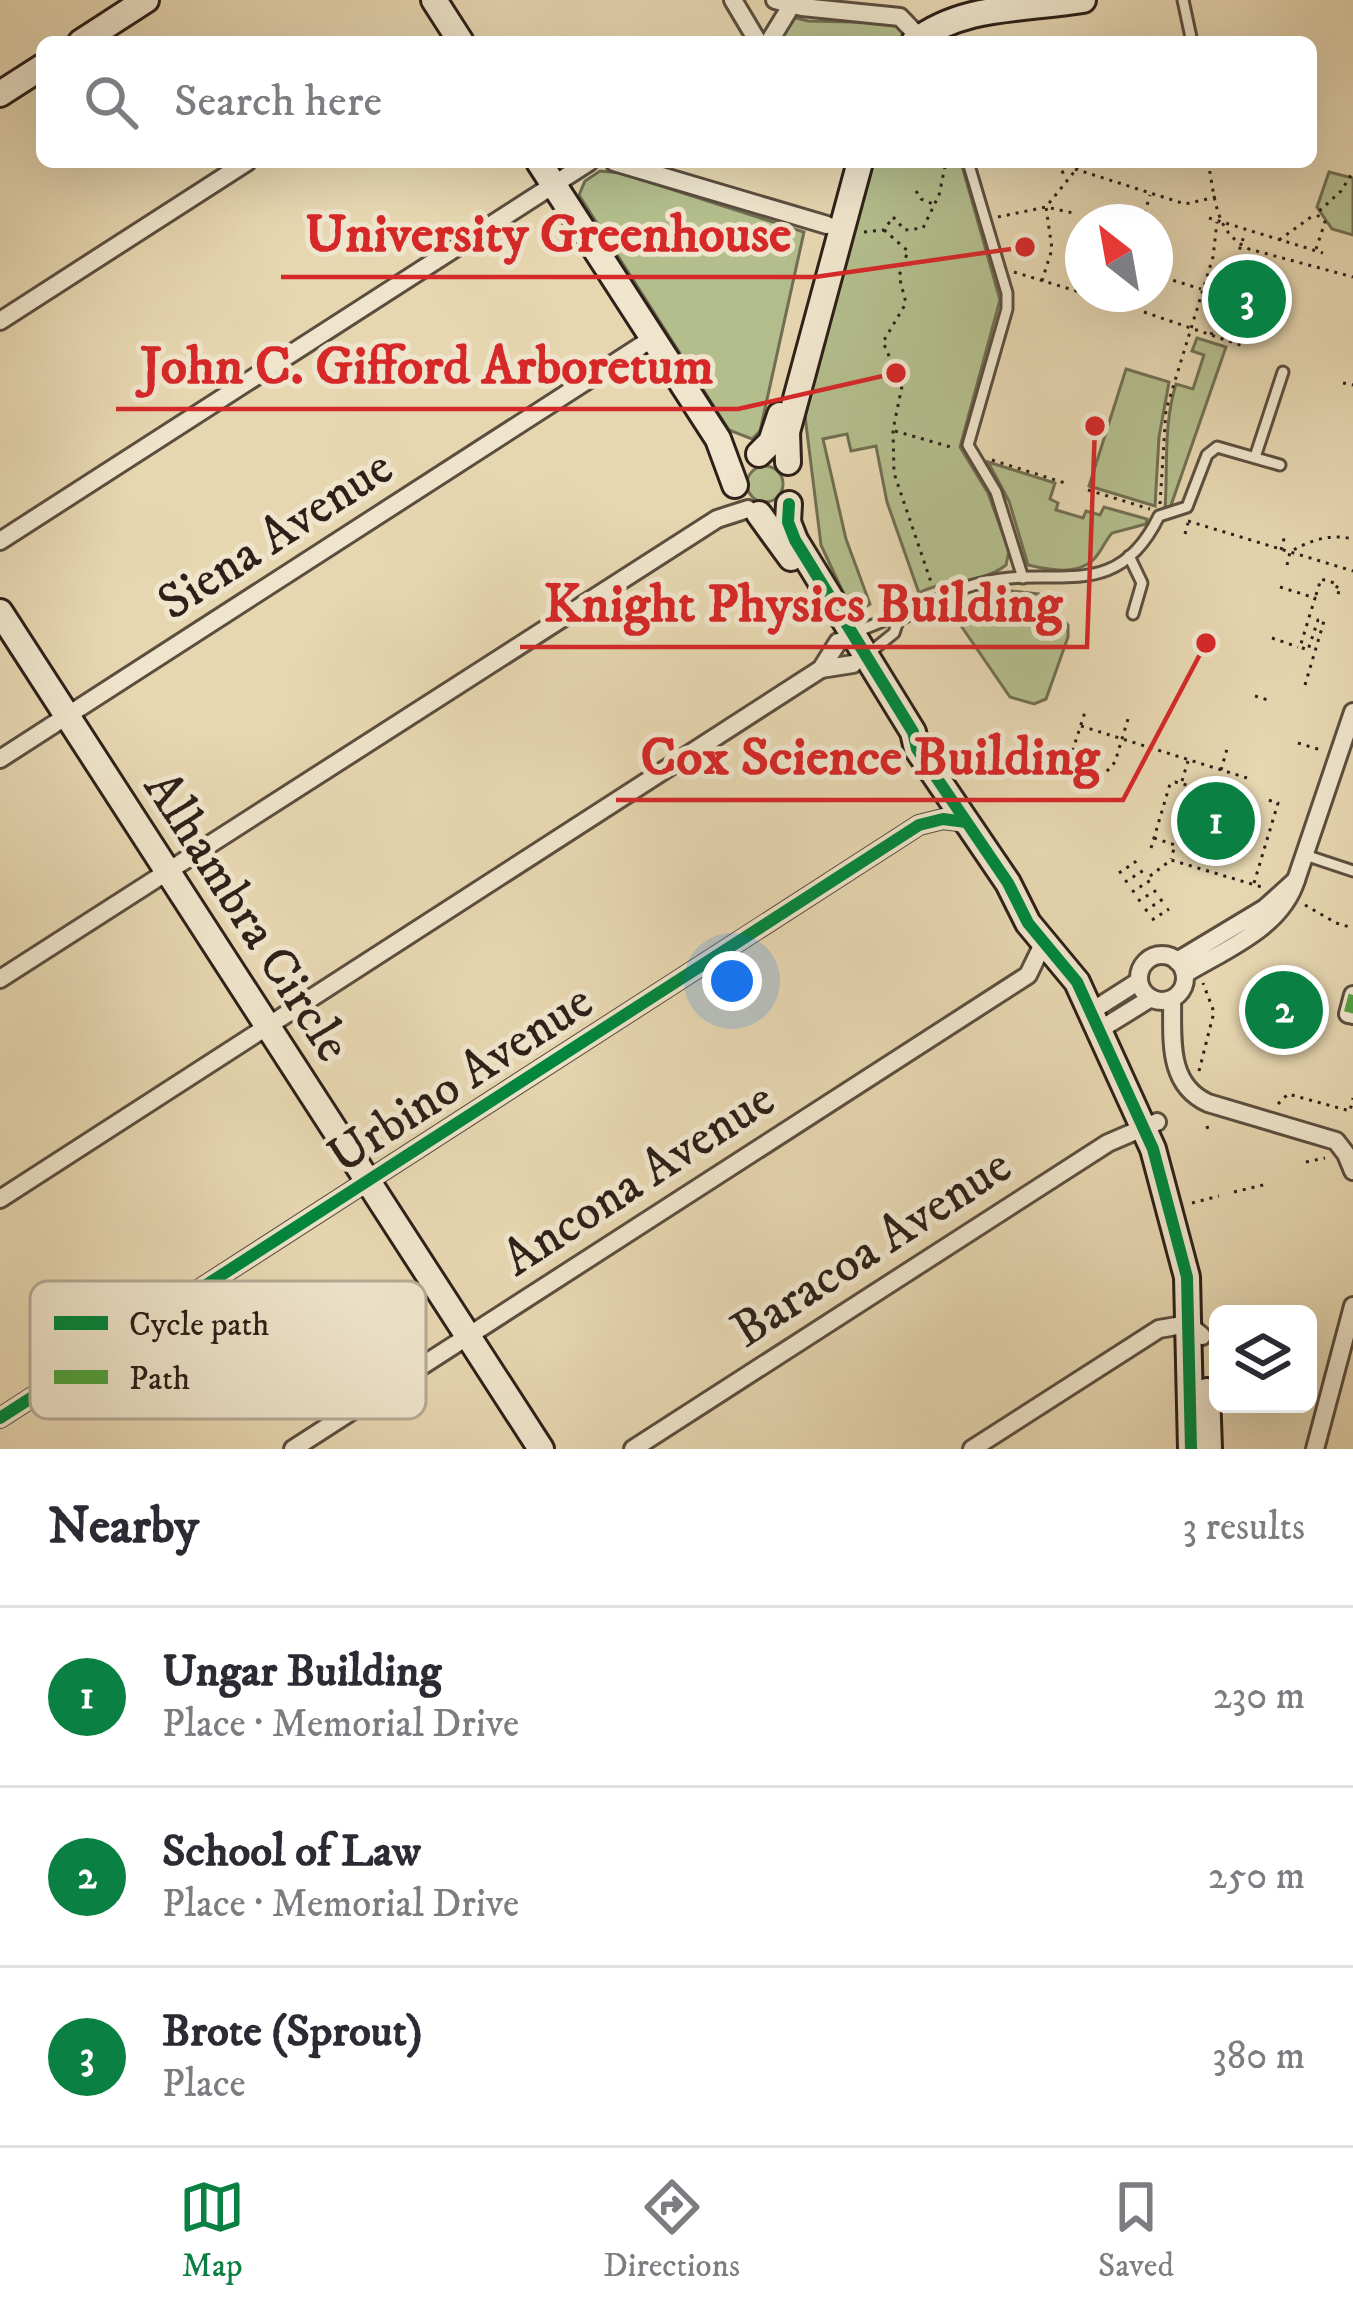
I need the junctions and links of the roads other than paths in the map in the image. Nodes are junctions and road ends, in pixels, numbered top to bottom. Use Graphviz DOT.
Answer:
graph roads {
  1 [pos="146,0"];
  2 [pos="434,0"];
  3 [pos="733,0"];
  4 [pos="1083,0"];
  5 [pos="1183,0"];
  6 [pos="783,3"];
  7 [pos="90,36"];
  8 [pos="450,36"];
  9 [pos="754,36"];
  10 [pos="772,36"];
  11 [pos="919,36"];
  12 [pos="933,36"];
  13 [pos="1191,36"];
  14 [pos="36,71"];
  15 [pos="0,94"];
  16 [pos="238,168"];
  17 [pos="635,168"];
  18 [pos="849,168"];
  19 [pos="849,168"];
  20 [pos="970,168"];
  21 [pos="546,173"];
  22 [pos="838,226"];
  23 [pos="0,321"];
  24 [pos="653,338"];
  25 [pos="1283,372"];
  26 [pos="718,440"];
  27 [pos="754,456"];
  28 [pos="1256,457"];
  29 [pos="788,461"];
  30 [pos="1280,465"];
  31 [pos="735,485"];
  32 [pos="789,504"];
  33 [pos="754,511"];
  34 [pos="0,541"];
  35 [pos="1129,556"];
  36 [pos="1023,578"];
  37 [pos="0,612"];
  38 [pos="1133,614"];
  39 [pos="898,621"];
  40 [pos="849,644"];
  41 [pos="1353,712"];
  42 [pos="67,716"];
  43 [pos="0,759"];
  44 [pos="938,782"];
  45 [pos="965,822"];
  46 [pos="919,824"];
  47 [pos="1305,855"];
  48 [pos="1353,871"];
  49 [pos="167,873"];
  50 [pos="1296,880"];
  51 [pos="1008,883"];
  52 [pos="1044,942"];
  53 [pos="1187,970"];
  54 [pos="1028,975"];
  55 [pos="1073,976"];
  56 [pos="0,979"];
  57 [pos="1139,981"];
  58 [pos="1353,995"];
  59 [pos="1160,999"];
  60 [pos="1353,1015"];
  61 [pos="1102,1017"];
  62 [pos="267,1026"];
  63 [pos="1151,1125"];
  64 [pos="1351,1158"];
  65 [pos="369,1181"];
  66 [pos="0,1199"];
  67 [pos="213,1281"];
  68 [pos="1353,1306"];
  69 [pos="1195,1330"];
  70 [pos="468,1336"];
  71 [pos="426,1363"];
  72 [pos="30,1399"];
  73 [pos="0,1418"];
  74 [pos="339,1419"];
  75 [pos="292,1449"];
  76 [pos="541,1449"];
  77 [pos="633,1449"];
  78 [pos="972,1449"];
  79 [pos="1191,1449"];
  80 [pos="1209,1449"];
  81 [pos="1315,1449"];
  1 -- 7 [label="street"];
  2 -- 8 [label="street"];
  3 -- 9 [label="street"];
  4 -- 12 [label="street"];
  5 -- 13 [label="lane"];
  6 -- 10 [label="street"];
  6 -- 11 [label="street"];
  14 -- 15 [label="street"];
  16 -- 23 [label="street"];
  17 -- 22 [label="street"];
  18 -- 22 [label="street"];
  19 -- 29 [label="street"];
  20 -- 36 [label="lane"];
  21 -- 24 [label="street"];
  21 -- 34 [label="street"];
  22 -- 27 [label="street"];
  24 -- 26 [label="street"];
  24 -- 42 [label="street, Siena Avenue"];
  25 -- 28 [label="lane"];
  26 -- 27 [label="street"];
  26 -- 31 [label="street"];
  27 -- 29 [label="street"];
  27 -- 31 [label="street"];
  28 -- 30 [label="lane"];
  28 -- 35 [label="lane"];
  29 -- 32 [label="street"];
  31 -- 33 [label="street"];
  32 -- 33 [label="street"];
  32 -- 40 [label="street"];
  33 -- 40 [label="street"];
  33 -- 49 [label="street"];
  35 -- 36 [label="lane"];
  35 -- 38 [label="lane"];
  36 -- 39 [label="lane"];
  37 -- 42 [label="street, Alhambra Circle"];
  39 -- 40 [label="lane"];
  39 -- 40 [label="lane"];
  40 -- 44 [label="street"];
  40 -- 62 [label="street"];
  41 -- 47 [label="street"];
  42 -- 43 [label="street, Siena Avenue"];
  42 -- 49 [label="street, Alhambra Circle"];
  44 -- 45 [label="street"];
  44 -- 46 [label="street"];
  45 -- 46 [label="street"];
  45 -- 51 [label="street"];
  46 -- 65 [label="street, Urbino Avenue"];
  47 -- 48 [label="lane"];
  47 -- 50 [label="street"];
  49 -- 56 [label="street"];
  49 -- 62 [label="street, Alhambra Circle"];
  50 -- 53 [label="street"];
  50 -- 53 [label="street"];
  51 -- 52 [label="street"];
  51 -- 61 [label="street"];
  52 -- 54 [label="street"];
  52 -- 55 [label="street"];
  53 -- 57 [label="street"];
  53 -- 59 [label="street"];
  54 -- 55 [label="street"];
  54 -- 70 [label="street, Ancona Avenue"];
  55 -- 61 [label="street"];
  57 -- 59 [label="street"];
  57 -- 61 [label="street"];
  58 -- 60 [label="street"];
  59 -- 61 [label="street"];
  59 -- 64 [label="street"];
  61 -- 63 [label="street"];
  62 -- 65 [label="street, Alhambra Circle"];
  62 -- 66 [label="street"];
  63 -- 69 [label="street"];
  63 -- 77 [label="street, Baracoa Avenue"];
  65 -- 67 [label="street, Urbino Avenue"];
  65 -- 70 [label="street, Alhambra Circle"];
  68 -- 81 [label="street"];
  69 -- 78 [label="street"];
  69 -- 79 [label="street"];
  69 -- 80 [label="street"];
  70 -- 71 [label="street, Ancona Avenue"];
  70 -- 76 [label="street, Alhambra Circle"];
  72 -- 73 [label="street, Urbino Avenue"];
  74 -- 75 [label="street, Ancona Avenue"];
}
